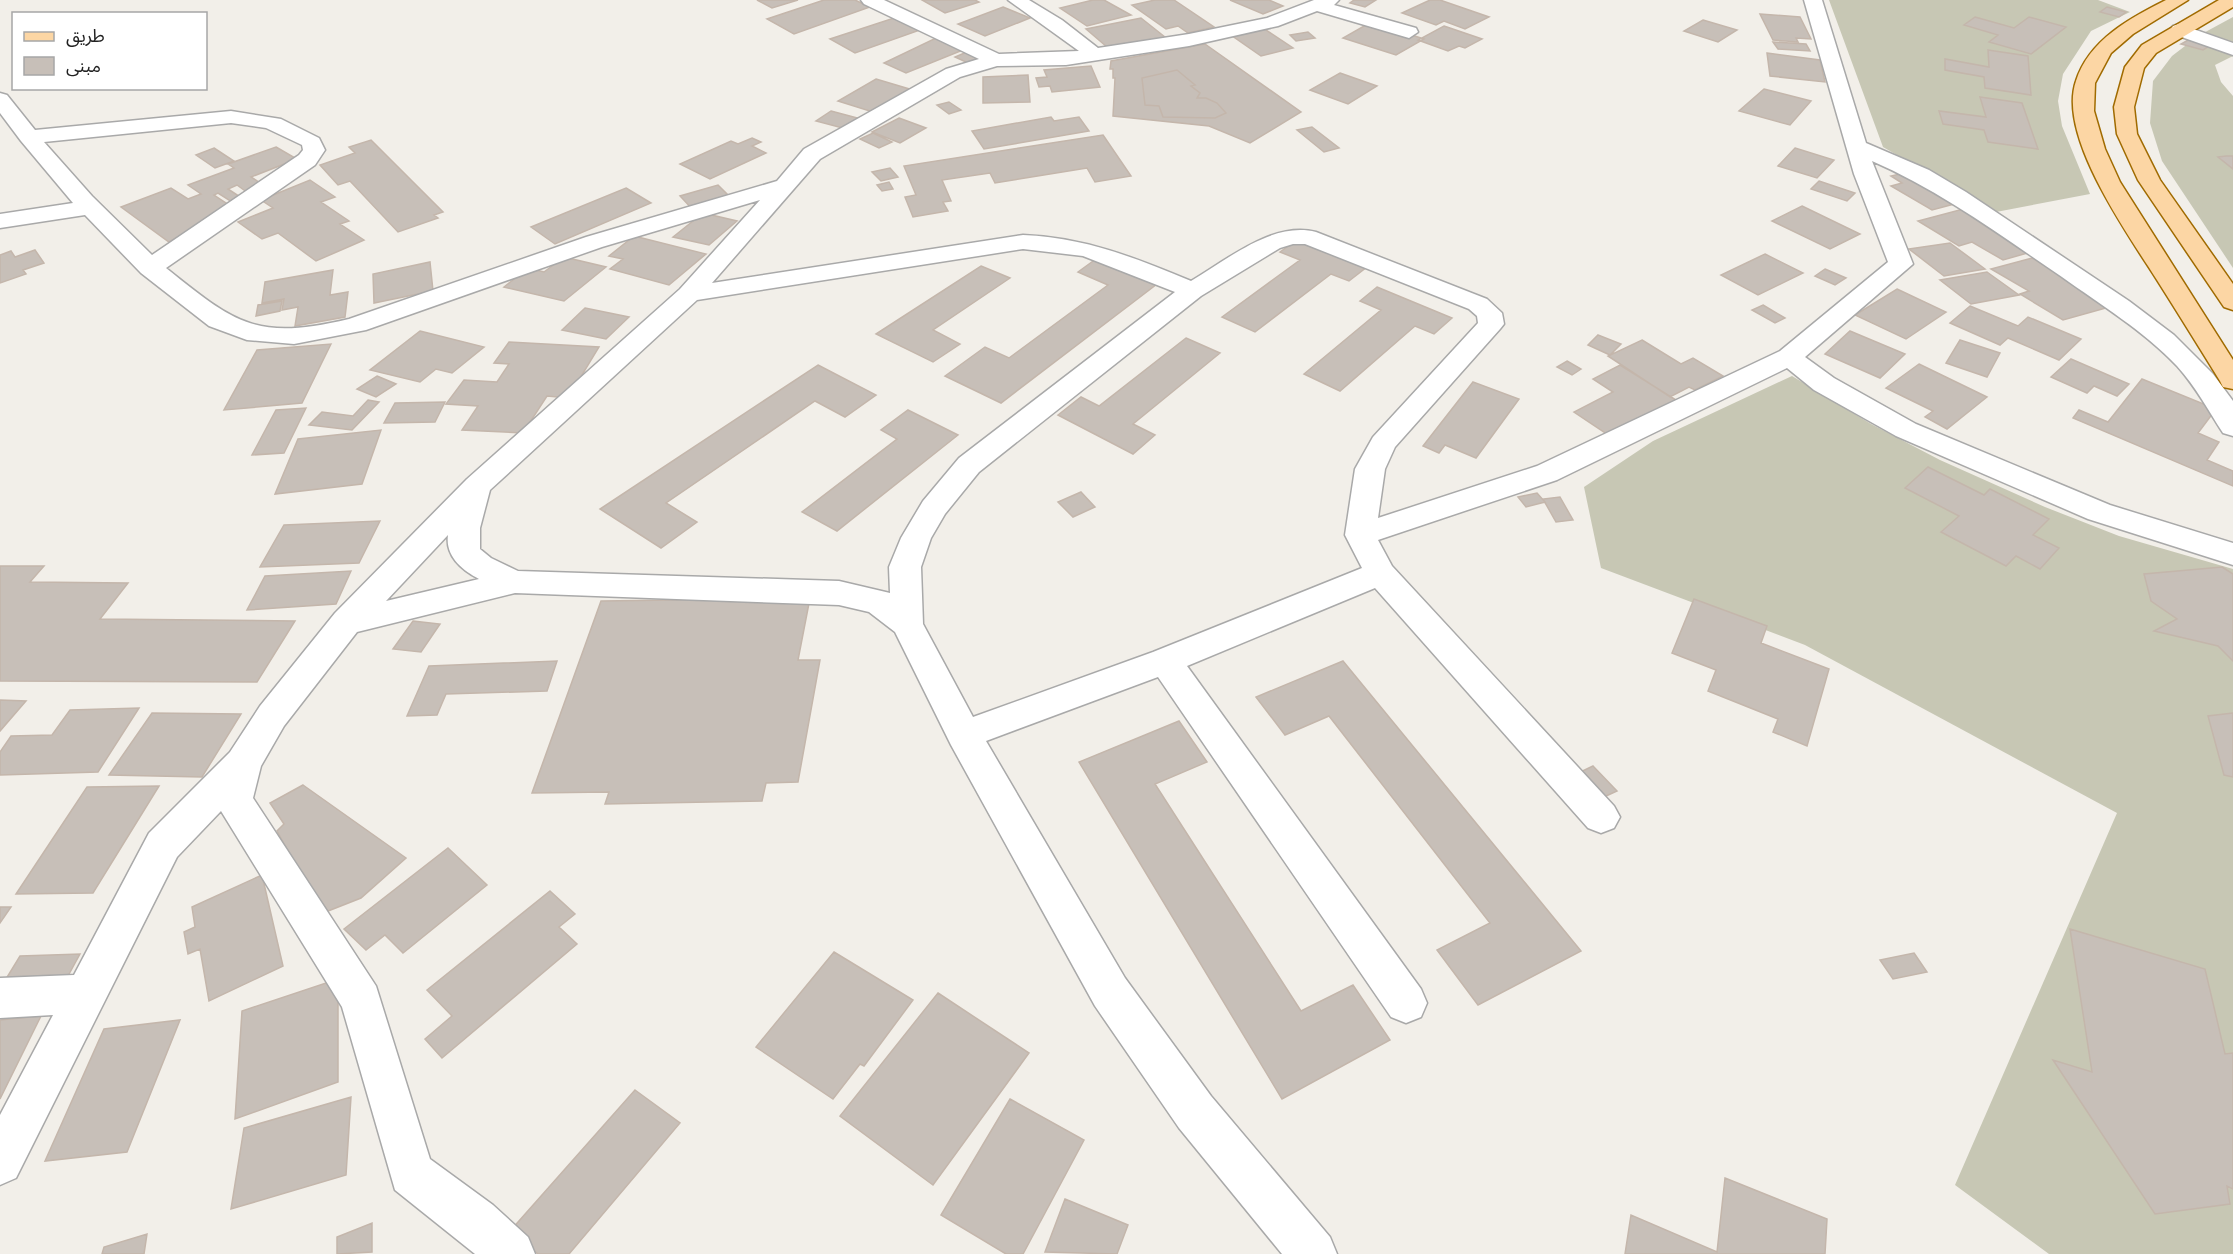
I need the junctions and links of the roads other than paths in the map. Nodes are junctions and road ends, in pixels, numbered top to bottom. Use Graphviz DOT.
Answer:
graph roads {
  1 [pos="870,0"];
  2 [pos="1017,0"];
  3 [pos="1813,0"];
  4 [pos="2179,0"];
  5 [pos="2232,0"];
  6 [pos="1324,3"];
  7 [pos="2180,30"];
  8 [pos="1409,32"];
  9 [pos="2233,49"];
  10 [pos="1095,55"];
  11 [pos="996,60"];
  12 [pos="0,99"];
  13 [pos="28,137"];
  14 [pos="1858,147"];
  15 [pos="782,186"];
  16 [pos="88,208"];
  17 [pos="0,221"];
  18 [pos="150,268"];
  19 [pos="1192,291"];
  20 [pos="689,294"];
  21 [pos="2233,302"];
  22 [pos="1789,357"];
  23 [pos="2233,381"];
  24 [pos="2233,427"];
  25 [pos="477,486"];
  26 [pos="1360,535"];
  27 [pos="2233,554"];
  28 [pos="1380,573"];
  29 [pos="515,582"];
  30 [pos="347,622"];
  31 [pos="907,624"];
  32 [pos="1165,661"];
  33 [pos="964,735"];
  34 [pos="243,763"];
  35 [pos="1601,817"];
  36 [pos="86,994"];
  37 [pos="0,998"];
  38 [pos="1406,1003"];
  39 [pos="0,1162"];
  40 [pos="511,1254"];
  41 [pos="1313,1254"];
  1 -- 11 [label="street"];
  2 -- 10 [label="street"];
  3 -- 14 [label="street"];
  4 -- 23 [label="main road"];
  5 -- 7 [label="main road"];
  6 -- 8 [label="street"];
  6 -- 10 [label="street"];
  7 -- 9 [label="street"];
  7 -- 21 [label="main road"];
  10 -- 11 [label="street"];
  11 -- 15 [label="street"];
  12 -- 13 [label="street"];
  13 -- 16 [label="street"];
  13 -- 18 [label="street"];
  14 -- 22 [label="street"];
  14 -- 24 [label="street"];
  15 -- 18 [label="street"];
  15 -- 20 [label="street"];
  16 -- 17 [label="street"];
  16 -- 18 [label="street"];
  19 -- 20 [label="street"];
  19 -- 26 [label="street"];
  19 -- 31 [label="street"];
  20 -- 25 [label="street"];
  22 -- 26 [label="street"];
  22 -- 27 [label="street"];
  25 -- 29 [label="street"];
  25 -- 30 [label="street"];
  26 -- 28 [label="street"];
  28 -- 32 [label="street"];
  28 -- 35 [label="street"];
  29 -- 30 [label="street"];
  29 -- 31 [label="street"];
  30 -- 34 [label="street"];
  31 -- 33 [label="street"];
  32 -- 33 [label="street"];
  32 -- 38 [label="street"];
  33 -- 41 [label="street"];
  34 -- 36 [label="street"];
  34 -- 40 [label="street"];
  36 -- 37 [label="street"];
  36 -- 39 [label="street"];
}
